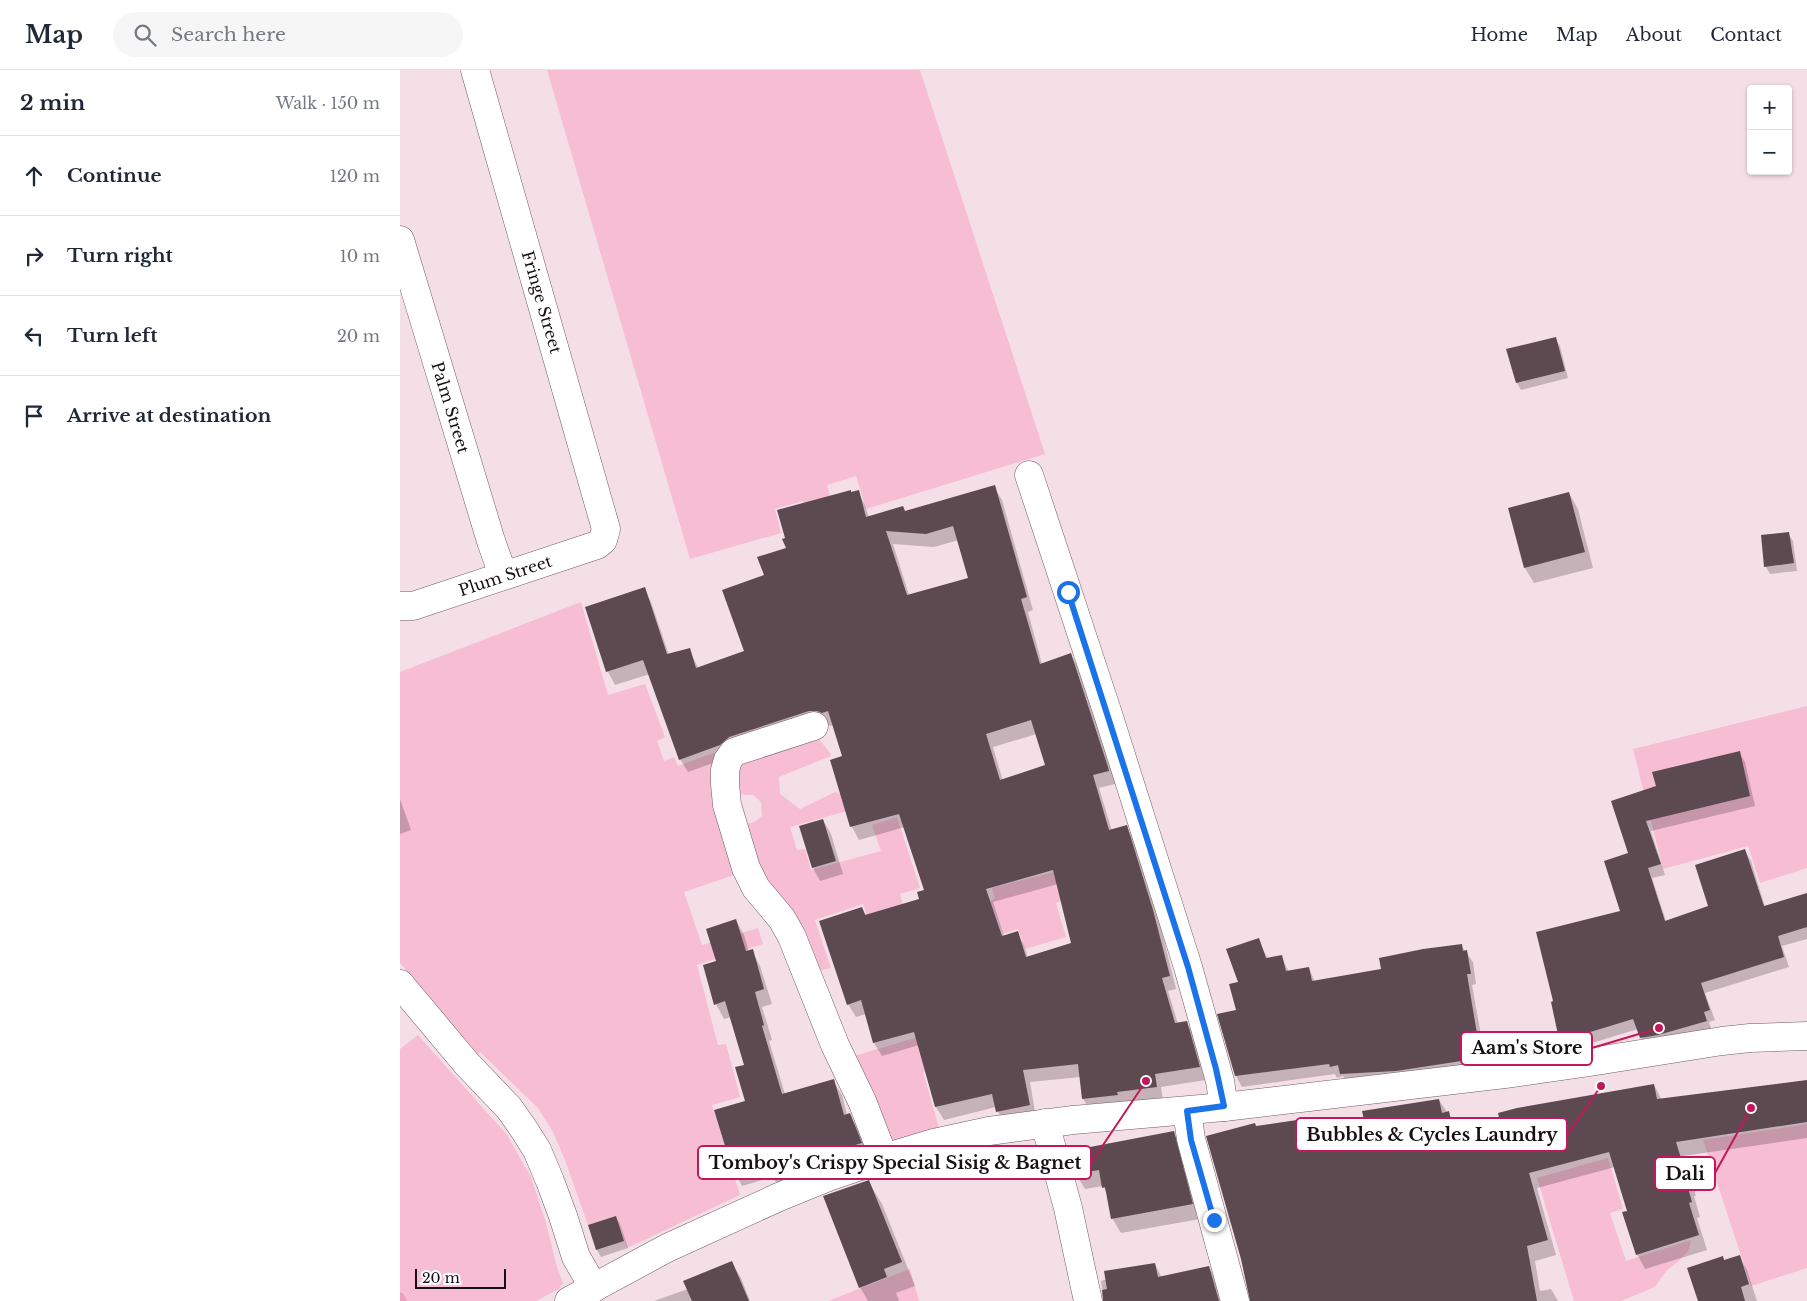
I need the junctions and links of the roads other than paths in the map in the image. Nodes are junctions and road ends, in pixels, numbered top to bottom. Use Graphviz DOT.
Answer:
graph roads {
  1 [pos="475,70"];
  2 [pos="400,240"];
  3 [pos="1029,475"];
  4 [pos="606,535"];
  5 [pos="503,575"];
  6 [pos="400,606"];
  7 [pos="814,726"];
  8 [pos="400,984"];
  9 [pos="1807,1036"];
  10 [pos="1224,1106"];
  11 [pos="1187,1111"];
  12 [pos="1045,1123"];
  13 [pos="884,1158"];
  14 [pos="594,1288"];
  15 [pos="569,1301"];
  16 [pos="1088,1301"];
  17 [pos="1235,1301"];
  1 -- 4 [label="street, Fringe Street"];
  2 -- 5 [label="street, Palm Street"];
  3 -- 10 [label="street"];
  4 -- 5 [label="street, Plum Street"];
  5 -- 6 [label="street, Plum Street"];
  7 -- 13 [label="street"];
  8 -- 14 [label="street"];
  9 -- 10 [label="street"];
  10 -- 11 [label="street"];
  11 -- 12 [label="street"];
  11 -- 17 [label="street"];
  12 -- 13 [label="street"];
  12 -- 16 [label="street"];
  13 -- 14 [label="street"];
  14 -- 15 [label="street"];
}
